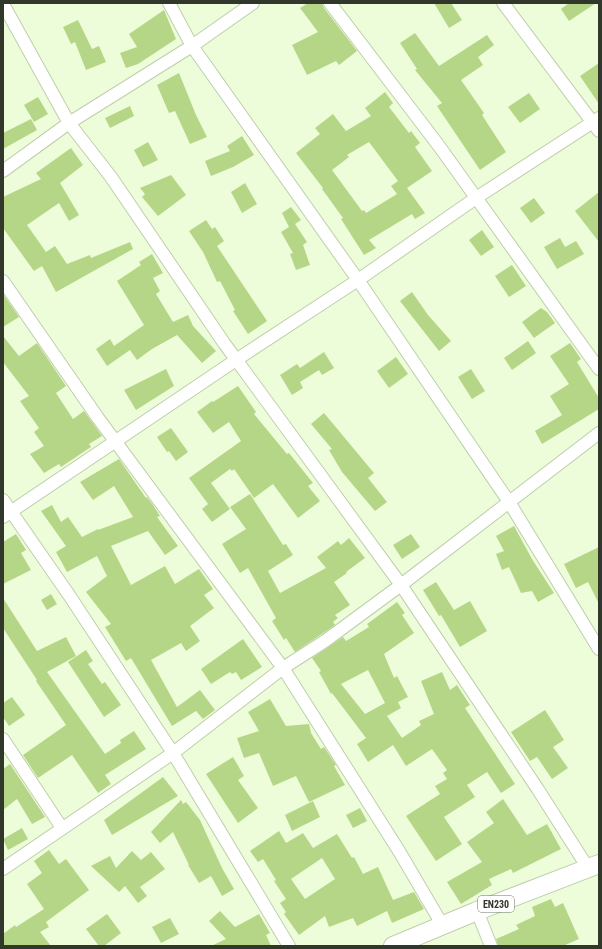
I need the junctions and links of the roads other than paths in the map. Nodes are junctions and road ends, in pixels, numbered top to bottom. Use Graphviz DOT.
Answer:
graph roads {
  1 [pos="169,3"];
  2 [pos="252,3"];
  3 [pos="330,3"];
  4 [pos="503,3"];
  5 [pos="3,4"];
  6 [pos="192,46"];
  7 [pos="69,123"];
  8 [pos="597,124"];
  9 [pos="3,171"];
  10 [pos="476,198"];
  11 [pos="358,280"];
  12 [pos="3,281"];
  13 [pos="236,360"];
  14 [pos="599,369"];
  15 [pos="599,433"];
  16 [pos="115,441"];
  17 [pos="3,500"];
  18 [pos="509,502"];
  19 [pos="7,514"];
  20 [pos="401,585"];
  21 [pos="598,646"];
  22 [pos="283,668"];
  23 [pos="3,739"];
  24 [pos="173,753"];
  25 [pos="62,828"];
  26 [pos="594,866"];
  27 [pos="3,869"];
  28 [pos="477,911"];
  29 [pos="443,926"];
  30 [pos="289,946"];
  31 [pos="393,946"];
  32 [pos="491,946"];
  1 -- 6 [label="street"];
  2 -- 6 [label="street"];
  3 -- 10 [label="street"];
  4 -- 8 [label="street"];
  5 -- 7 [label="street"];
  6 -- 7 [label="street"];
  6 -- 11 [label="street"];
  7 -- 9 [label="street"];
  7 -- 13 [label="street"];
  8 -- 10 [label="street"];
  10 -- 11 [label="street"];
  10 -- 14 [label="street"];
  11 -- 13 [label="street"];
  11 -- 18 [label="street"];
  12 -- 16 [label="street"];
  13 -- 16 [label="street"];
  13 -- 20 [label="street"];
  15 -- 18 [label="street"];
  16 -- 19 [label="street"];
  16 -- 22 [label="street"];
  17 -- 19 [label="street"];
  18 -- 20 [label="street"];
  18 -- 21 [label="street"];
  19 -- 24 [label="street"];
  20 -- 22 [label="street"];
  20 -- 26 [label="street"];
  22 -- 24 [label="street"];
  22 -- 29 [label="street"];
  23 -- 25 [label="street"];
  24 -- 25 [label="street"];
  24 -- 30 [label="street"];
  25 -- 27 [label="street"];
  26 -- 28 [label="main road, EN230"];
  28 -- 29 [label="main road, EN230"];
  28 -- 32 [label="street"];
  29 -- 31 [label="main road, EN230"];
}
